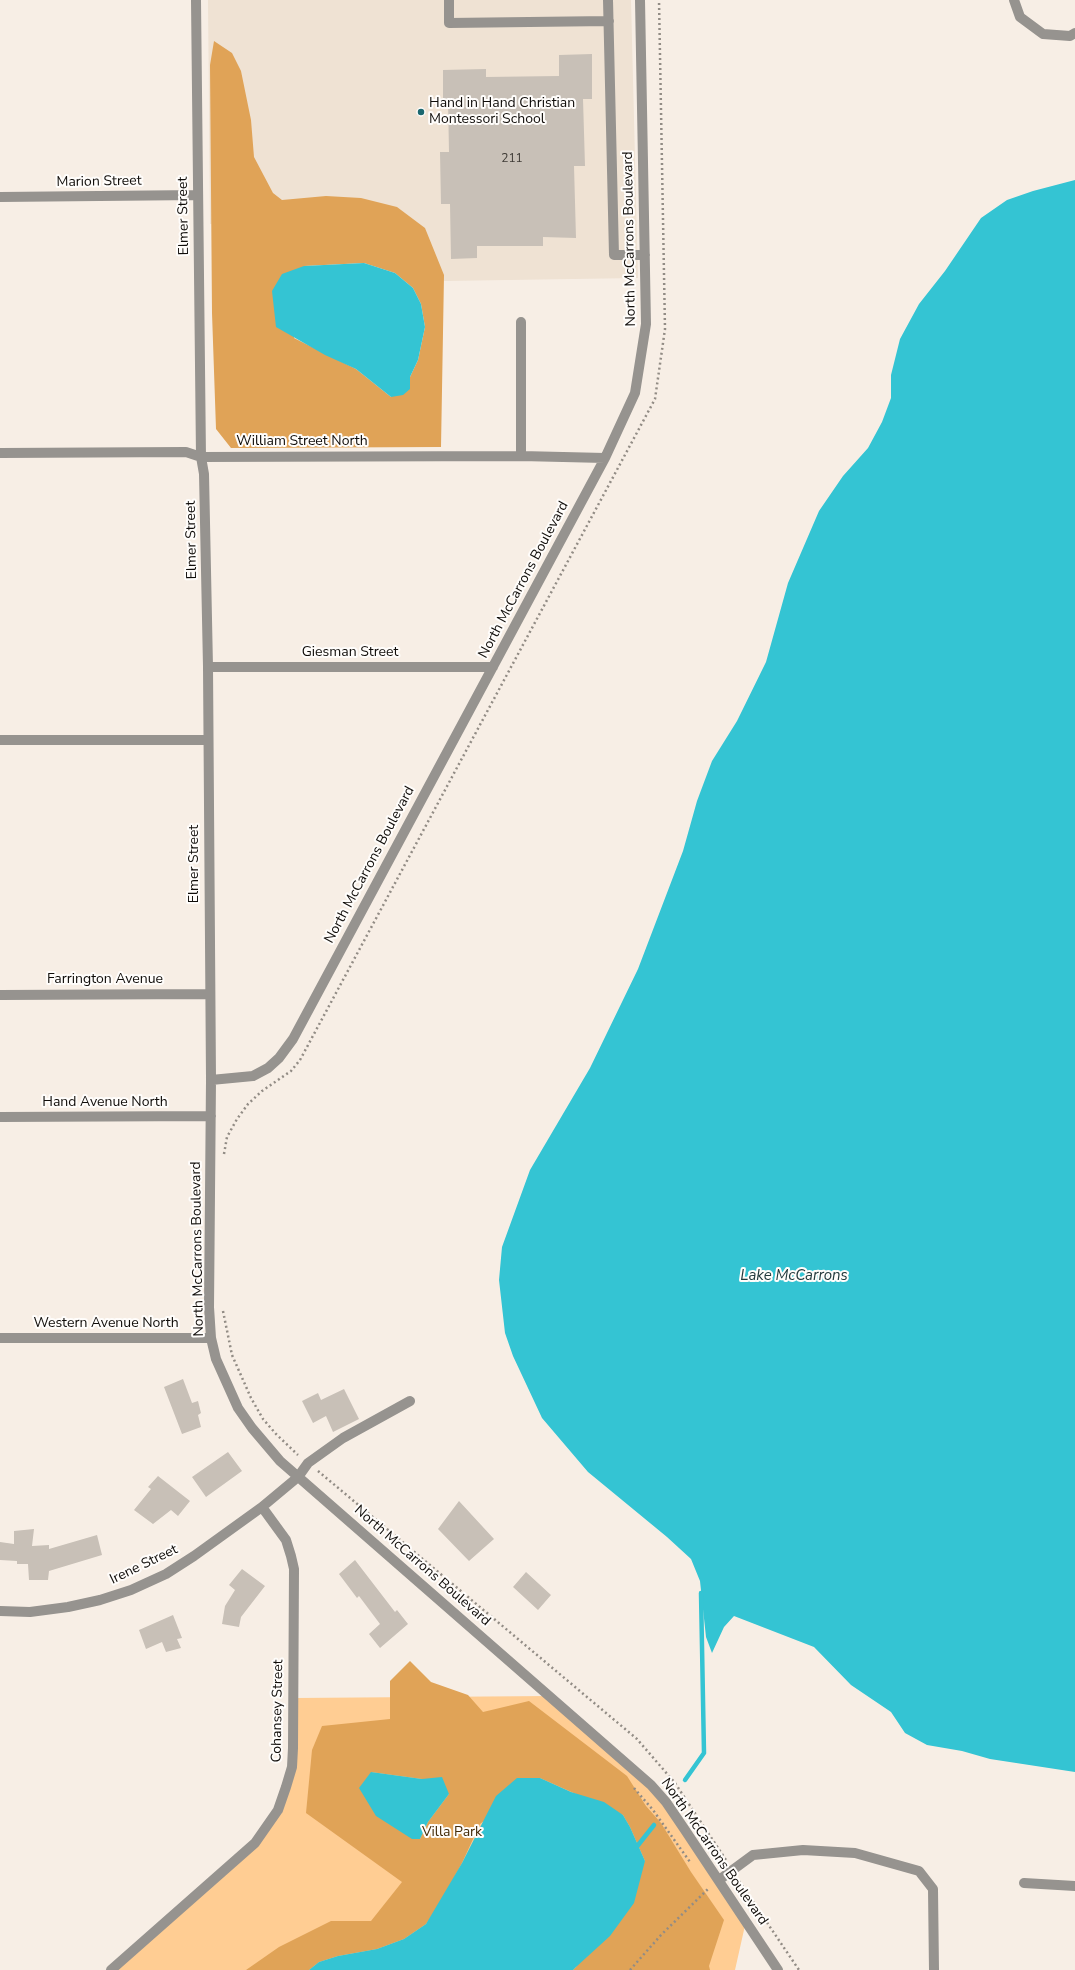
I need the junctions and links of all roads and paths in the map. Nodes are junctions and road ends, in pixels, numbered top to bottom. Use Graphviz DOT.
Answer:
graph roads {
  1 [pos="196,0"];
  2 [pos="449,0"];
  3 [pos="608,0"];
  4 [pos="640,0"];
  5 [pos="659,0"];
  6 [pos="1014,0"];
  7 [pos="609,20"];
  8 [pos="1075,33"];
  9 [pos="198,195"];
  10 [pos="0,197"];
  11 [pos="645,255"];
  12 [pos="521,322"];
  13 [pos="0,453"];
  14 [pos="521,456"];
  15 [pos="201,457"];
  16 [pos="605,458"];
  17 [pos="208,667"];
  18 [pos="493,667"];
  19 [pos="0,740"];
  20 [pos="208,740"];
  21 [pos="209,994"];
  22 [pos="0,995"];
  23 [pos="211,1080"];
  24 [pos="211,1116"];
  25 [pos="0,1117"];
  26 [pos="223,1161"];
  27 [pos="222,1306"];
  28 [pos="0,1338"];
  29 [pos="211,1338"];
  30 [pos="410,1400"];
  31 [pos="308,1463"];
  32 [pos="298,1477"];
  33 [pos="262,1507"];
  34 [pos="0,1611"];
  35 [pos="632,1786"];
  36 [pos="692,1865"];
  37 [pos="732,1869"];
  38 [pos="718,1880"];
  39 [pos="704,1883"];
  40 [pos="1024,1883"];
  41 [pos="1075,1886"];
  42 [pos="709,1889"];
  43 [pos="111,1970"];
  44 [pos="630,1970"];
  45 [pos="778,1970"];
  46 [pos="799,1970"];
  47 [pos="934,1970"];
  1 -- 9 [label="street, Elmer Street"];
  2 -- 7 [label="street"];
  3 -- 7 [label="street"];
  4 -- 11 [label="street, North McCarrons Boulevard"];
  5 -- 26 [label="path"];
  6 -- 8 [label="street"];
  7 -- 11 [label="street"];
  9 -- 10 [label="street, Marion Street"];
  9 -- 15 [label="street, Elmer Street"];
  11 -- 16 [label="street, North McCarrons Boulevard"];
  12 -- 14 [label="street"];
  13 -- 15 [label="street, William Street North"];
  14 -- 15 [label="street, William Street North"];
  14 -- 16 [label="street, William Street North"];
  15 -- 17 [label="street, Elmer Street"];
  16 -- 18 [label="street, North McCarrons Boulevard"];
  17 -- 18 [label="street, Giesman Street"];
  17 -- 20 [label="street, Elmer Street"];
  18 -- 23 [label="street, North McCarrons Boulevard"];
  19 -- 20 [label="street"];
  20 -- 21 [label="street, Elmer Street"];
  21 -- 22 [label="street, Farrington Avenue"];
  21 -- 23 [label="street, Elmer Street"];
  23 -- 24 [label="street, North McCarrons Boulevard"];
  24 -- 25 [label="street, Hand Avenue North"];
  24 -- 29 [label="street, North McCarrons Boulevard"];
  27 -- 31 [label="path"];
  28 -- 29 [label="street, Western Avenue North"];
  29 -- 32 [label="street, North McCarrons Boulevard"];
  30 -- 31 [label="street, Irene Street"];
  31 -- 32 [label="street, Irene Street"];
  31 -- 37 [label="path"];
  32 -- 33 [label="street, Irene Street"];
  32 -- 38 [label="street, North McCarrons Boulevard"];
  33 -- 34 [label="street, Irene Street"];
  33 -- 43 [label="street, Cohansey Street"];
  35 -- 36 [label="path"];
  37 -- 38 [label="street"];
  37 -- 46 [label="path"];
  37 -- 47 [label="street"];
  38 -- 42 [label="path"];
  38 -- 45 [label="street, North McCarrons Boulevard"];
  39 -- 42 [label="path"];
  40 -- 41 [label="street"];
  42 -- 44 [label="path"];
}
